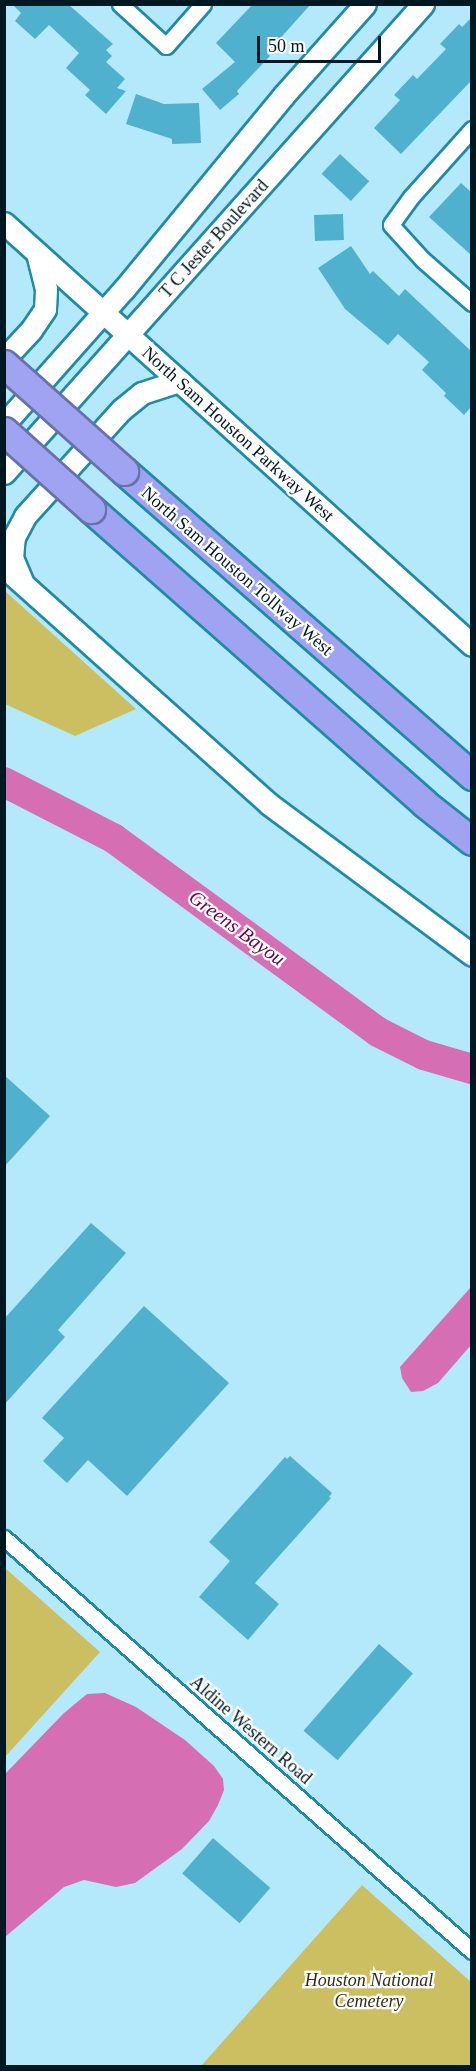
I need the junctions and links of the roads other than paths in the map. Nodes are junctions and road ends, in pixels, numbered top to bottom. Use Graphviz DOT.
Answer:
graph roads {
  1 [pos="120,4"];
  2 [pos="203,4"];
  3 [pos="365,4"];
  4 [pos="420,5"];
  5 [pos="471,129"];
  6 [pos="4,224"];
  7 [pos="37,253"];
  8 [pos="471,303"];
  9 [pos="104,312"];
  10 [pos="128,335"];
  11 [pos="4,359"];
  12 [pos="4,364"];
  13 [pos="179,381"];
  14 [pos="4,424"];
  15 [pos="4,431"];
  16 [pos="4,473"];
  17 [pos="4,567"];
  18 [pos="22,582"];
  19 [pos="471,645"];
  20 [pos="471,776"];
  21 [pos="471,841"];
  22 [pos="471,955"];
  23 [pos="4,1538"];
  24 [pos="471,1951"];
  1 -- 2 [label="street"];
  3 -- 9 [label="main road, T C Jester Boulevard"];
  4 -- 10 [label="main road, T C Jester Boulevard"];
  5 -- 8 [label="street"];
  6 -- 7 [label="main road, North Sam Houston Parkway West"];
  7 -- 9 [label="main road, North Sam Houston Parkway West"];
  7 -- 11 [label="main road"];
  9 -- 10 [label="main road, North Sam Houston Parkway West"];
  9 -- 14 [label="main road, T C Jester Boulevard"];
  10 -- 13 [label="main road, North Sam Houston Parkway West"];
  10 -- 16 [label="main road, T C Jester Boulevard"];
  12 -- 20 [label="highway, North Sam Houston Tollway West, bridge"];
  13 -- 18 [label="main road"];
  13 -- 19 [label="main road, North Sam Houston Parkway West"];
  15 -- 21 [label="highway, bridge"];
  17 -- 18 [label="main road"];
  18 -- 22 [label="main road"];
  23 -- 24 [label="street, Aldine Western Road"];
}
